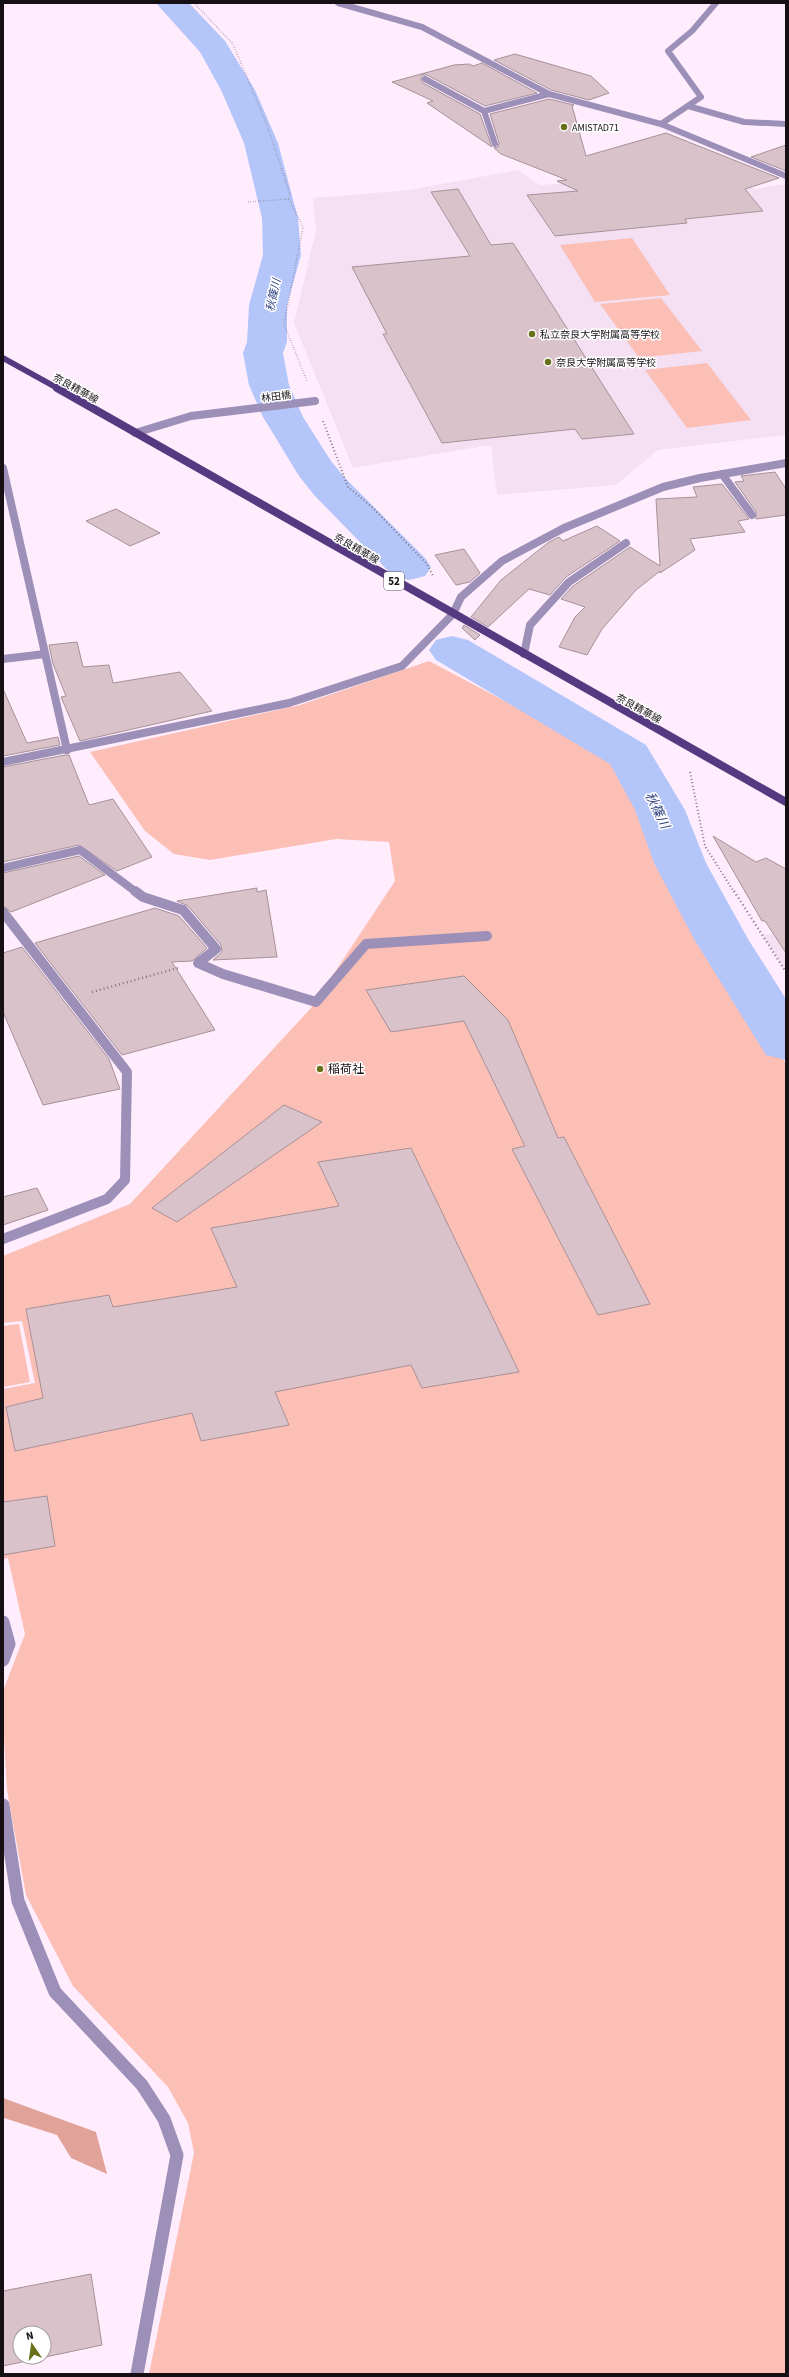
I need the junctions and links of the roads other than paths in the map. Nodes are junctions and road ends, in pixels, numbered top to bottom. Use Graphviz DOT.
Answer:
graph roads {
  1 [pos="338,3"];
  2 [pos="716,3"];
  3 [pos="425,79"];
  4 [pos="549,94"];
  5 [pos="688,106"];
  6 [pos="484,111"];
  7 [pos="661,124"];
  8 [pos="786,124"];
  9 [pos="495,144"];
  10 [pos="786,176"];
  11 [pos="3,358"];
  12 [pos="315,401"];
  13 [pos="135,433"];
  14 [pos="786,463"];
  15 [pos="3,468"];
  16 [pos="722,474"];
  17 [pos="752,515"];
  18 [pos="626,543"];
  19 [pos="453,614"];
  20 [pos="45,654"];
  21 [pos="524,654"];
  22 [pos="3,659"];
  23 [pos="67,750"];
  24 [pos="3,762"];
  25 [pos="786,802"];
  26 [pos="3,868"];
  27 [pos="3,912"];
  28 [pos="487,936"];
  29 [pos="3,1239"];
  30 [pos="3,1622"];
  31 [pos="3,1660"];
  32 [pos="3,1805"];
  33 [pos="137,2374"];
  1 -- 4 [label="street"];
  2 -- 5 [label="street"];
  3 -- 6 [label="street"];
  4 -- 6 [label="street"];
  4 -- 7 [label="street"];
  5 -- 7 [label="street"];
  5 -- 8 [label="street"];
  6 -- 9 [label="street"];
  7 -- 10 [label="street"];
  11 -- 13 [label="main road, 奈良精華線 / 52"];
  12 -- 13 [label="street, 林田橋"];
  13 -- 19 [label="main road, 奈良精華線 / 52"];
  14 -- 16 [label="street"];
  15 -- 20 [label="street"];
  16 -- 17 [label="street"];
  16 -- 19 [label="street"];
  18 -- 21 [label="street"];
  19 -- 21 [label="main road, 奈良精華線 / 52"];
  19 -- 23 [label="street"];
  20 -- 22 [label="street"];
  20 -- 23 [label="street"];
  21 -- 25 [label="main road, 奈良精華線 / 52"];
  23 -- 24 [label="street"];
  26 -- 28 [label="street"];
  27 -- 29 [label="street"];
  30 -- 31 [label="street"];
  32 -- 33 [label="street"];
}
